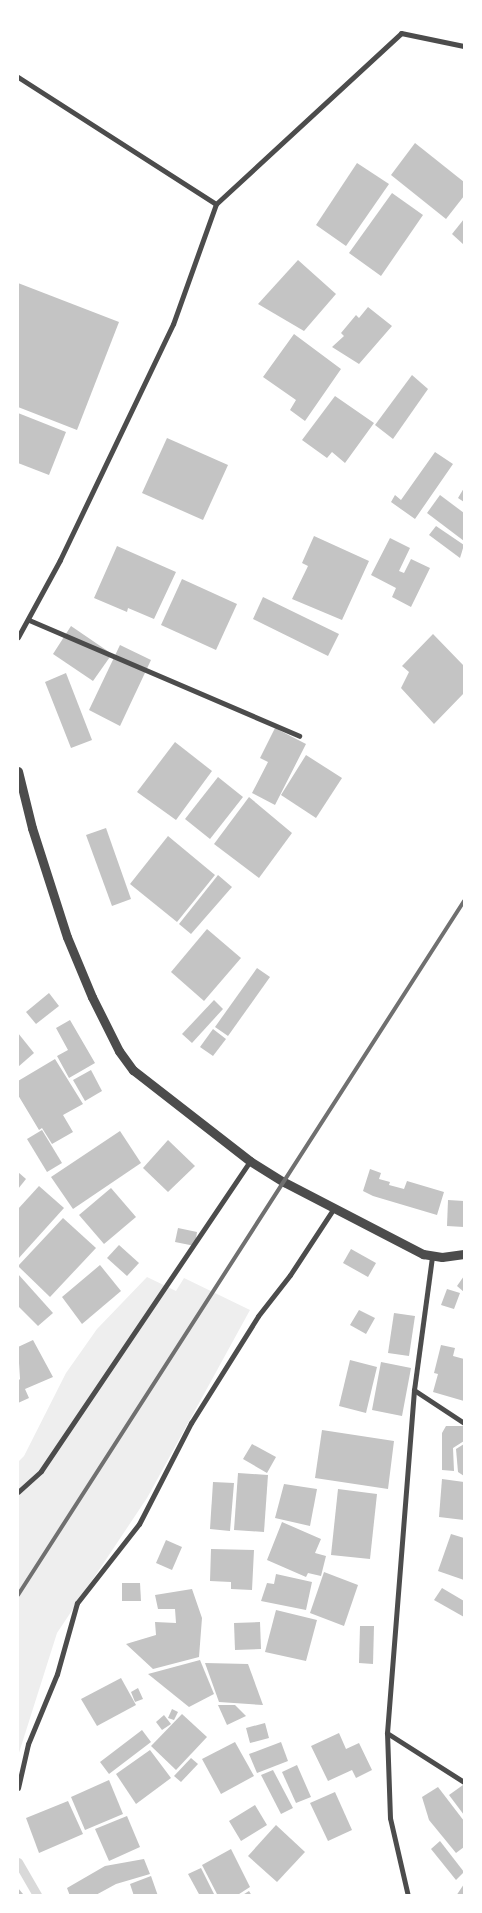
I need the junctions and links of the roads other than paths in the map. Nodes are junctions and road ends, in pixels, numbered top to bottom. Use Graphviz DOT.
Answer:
graph roads {
  1 [pos="464,46"];
  2 [pos="18,77"];
  3 [pos="216,204"];
  4 [pos="29,620"];
  5 [pos="18,637"];
  6 [pos="299,736"];
  7 [pos="18,771"];
  8 [pos="250,1161"];
  9 [pos="334,1208"];
  10 [pos="464,1254"];
  11 [pos="432,1257"];
  12 [pos="414,1390"];
  13 [pos="464,1423"];
  14 [pos="18,1492"];
  15 [pos="387,1733"];
  16 [pos="464,1782"];
  17 [pos="18,1788"];
  18 [pos="408,1896"];
  1 -- 3 [label="street"];
  2 -- 3 [label="street"];
  3 -- 4 [label="street"];
  4 -- 5 [label="street"];
  4 -- 6 [label="street"];
  7 -- 8 [label="street"];
  8 -- 9 [label="street"];
  8 -- 14 [label="street"];
  9 -- 11 [label="street"];
  9 -- 17 [label="street"];
  10 -- 11 [label="street"];
  11 -- 12 [label="street"];
  12 -- 13 [label="street"];
  12 -- 15 [label="street"];
  15 -- 16 [label="street"];
  15 -- 18 [label="street"];
}
